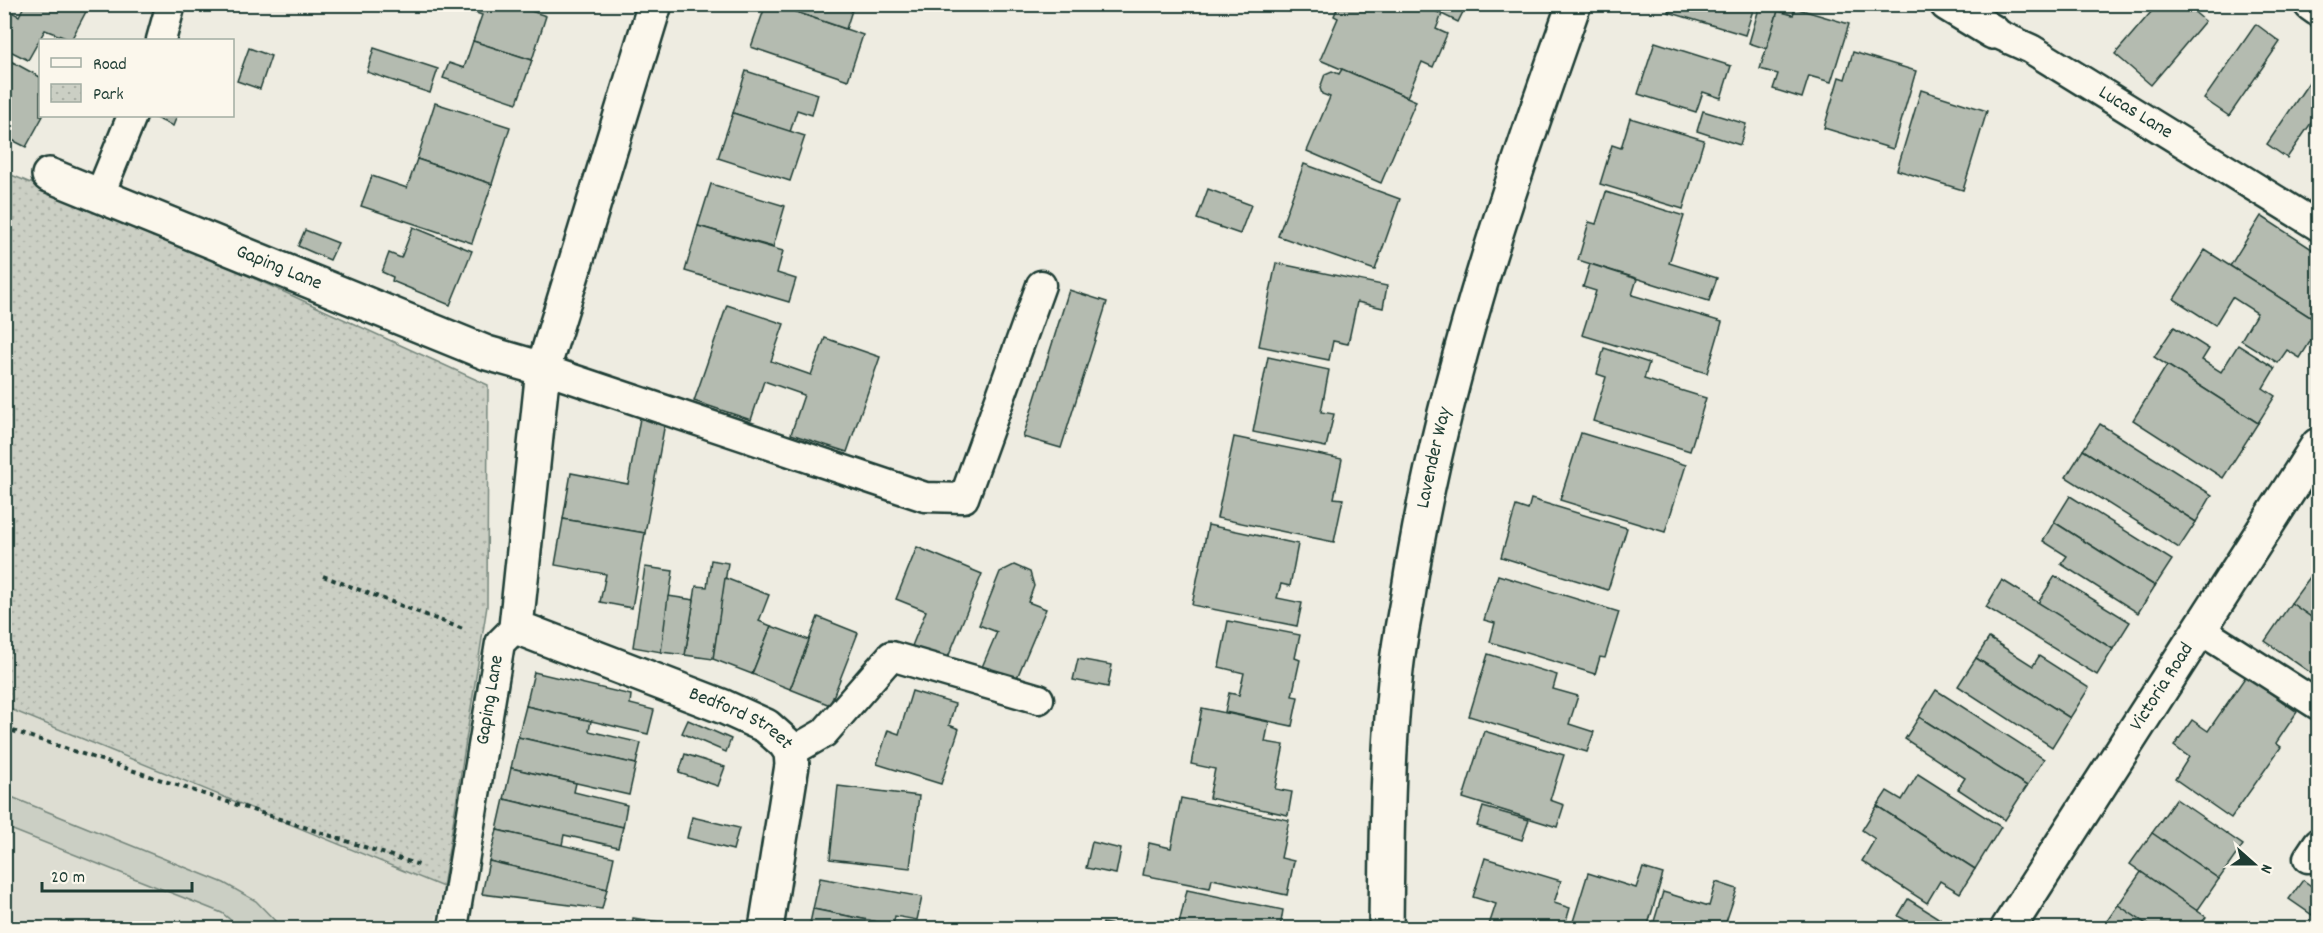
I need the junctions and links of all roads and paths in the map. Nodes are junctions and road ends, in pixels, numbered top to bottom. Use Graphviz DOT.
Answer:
graph roads {
  1 [pos="171,4"];
  2 [pos="655,4"];
  3 [pos="1574,4"];
  4 [pos="1947,4"];
  5 [pos="2311,4"];
  6 [pos="2319,9"];
  7 [pos="1993,32"];
  8 [pos="161,39"];
  9 [pos="132,117"];
  10 [pos="49,175"];
  11 [pos="100,194"];
  12 [pos="2319,226"];
  13 [pos="1041,285"];
  14 [pos="543,369"];
  15 [pos="2319,445"];
  16 [pos="323,576"];
  17 [pos="2199,629"];
  18 [pos="508,635"];
  19 [pos="1039,699"];
  20 [pos="2319,705"];
  21 [pos="4,728"];
  22 [pos="791,752"];
  23 [pos="463,879"];
  24 [pos="453,928"];
  25 [pos="766,928"];
  26 [pos="1386,928"];
  27 [pos="2008,928"];
  1 -- 8 [label="lane"];
  2 -- 14 [label="street, Gaping Lane"];
  3 -- 26 [label="street, Lavender Way"];
  4 -- 7 [label="street, Lucas Lane"];
  5 -- 6 [label="street"];
  7 -- 12 [label="lane, Lucas Lane"];
  9 -- 11 [label="lane"];
  10 -- 11 [label="street, Gaping Lane"];
  11 -- 14 [label="street, Gaping Lane"];
  13 -- 14 [label="lane"];
  14 -- 18 [label="street, Gaping Lane"];
  15 -- 17 [label="street, Victoria Road"];
  16 -- 18 [label="path"];
  17 -- 20 [label="lane"];
  17 -- 27 [label="street, Victoria Road"];
  18 -- 22 [label="street, Bedford Street"];
  18 -- 23 [label="lane, Gaping Lane"];
  19 -- 22 [label="lane"];
  21 -- 23 [label="path"];
  22 -- 25 [label="street, Bedford Street"];
  23 -- 24 [label="lane, Gaping Lane"];
}
